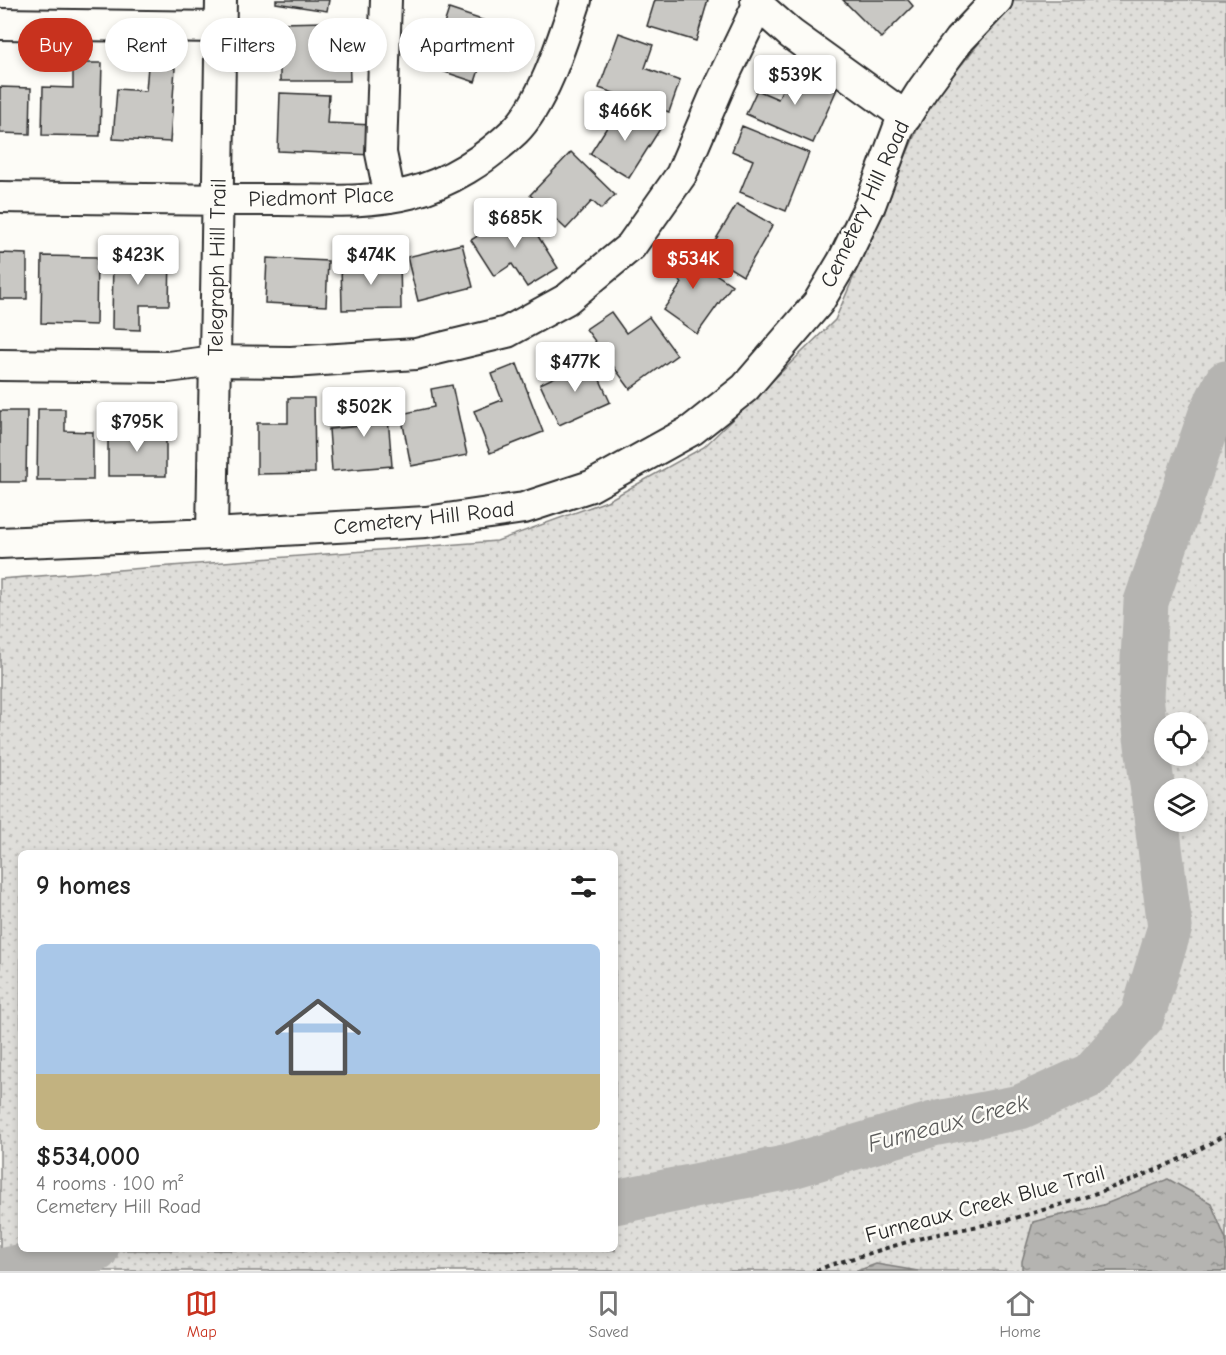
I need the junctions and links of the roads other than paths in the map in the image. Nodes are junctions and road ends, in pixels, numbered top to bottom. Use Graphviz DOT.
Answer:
graph roads {
  1 [pos="386,0"];
  2 [pos="576,0"];
  3 [pos="997,0"];
  4 [pos="757,2"];
  5 [pos="220,14"];
  6 [pos="0,24"];
  7 [pos="906,117"];
  8 [pos="0,196"];
  9 [pos="390,197"];
  10 [pos="219,200"];
  11 [pos="215,361"];
  12 [pos="0,365"];
  13 [pos="212,534"];
  14 [pos="0,543"];
  1 -- 9 [label="street"];
  2 -- 9 [label="street, Piedmont Place"];
  3 -- 7 [label="street, Cemetery Hill Road"];
  4 -- 7 [label="street"];
  4 -- 11 [label="street"];
  5 -- 6 [label="street"];
  5 -- 10 [label="street, Telegraph Hill Trail"];
  7 -- 13 [label="street, Cemetery Hill Road"];
  8 -- 10 [label="street, Piedmont Place"];
  9 -- 10 [label="street, Piedmont Place"];
  10 -- 11 [label="street, Telegraph Hill Trail"];
  11 -- 12 [label="street"];
  11 -- 13 [label="street, Telegraph Hill Trail"];
  13 -- 14 [label="street, Cemetery Hill Road"];
}
